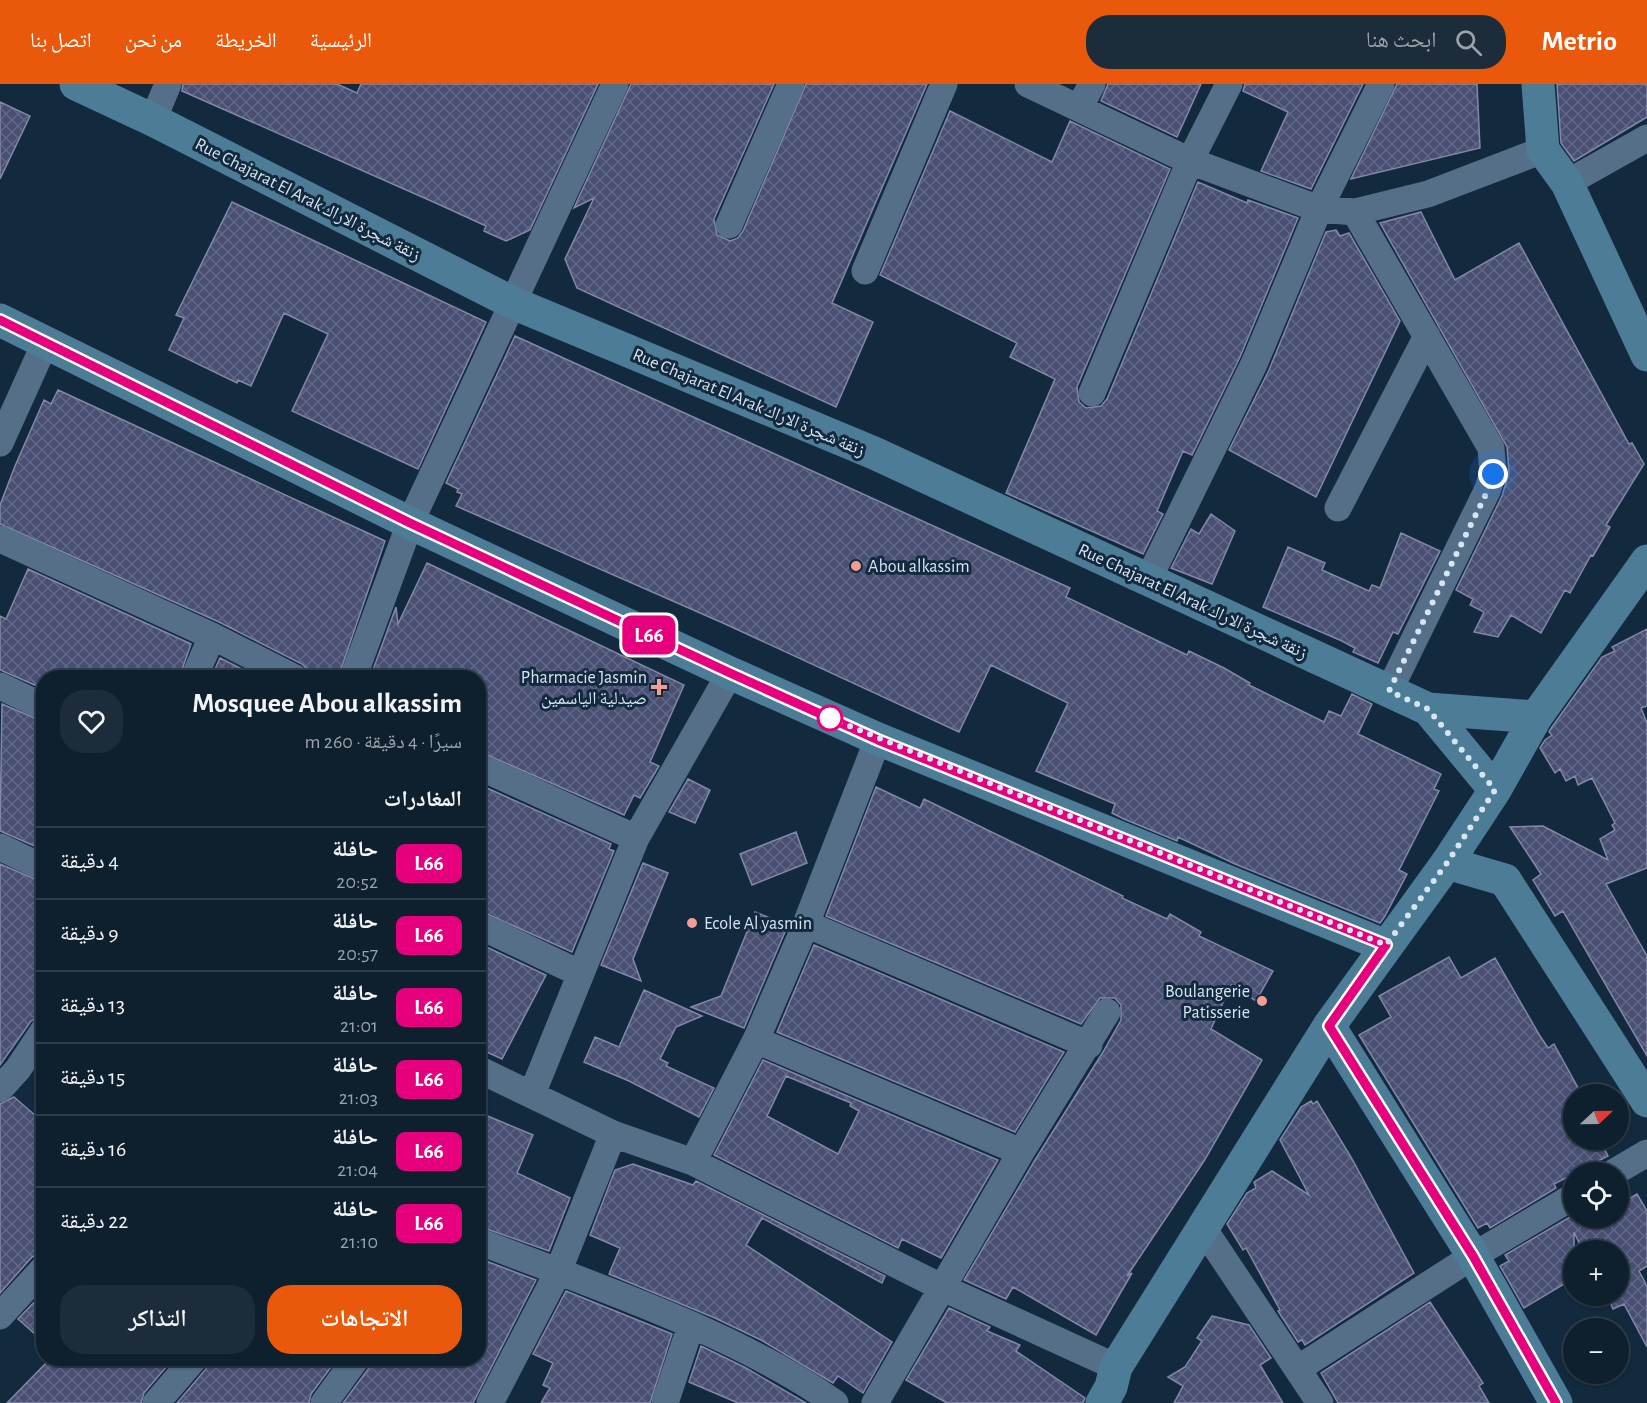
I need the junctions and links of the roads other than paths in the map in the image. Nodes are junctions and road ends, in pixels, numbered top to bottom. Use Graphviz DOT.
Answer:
graph roads {
  1 [pos="76,84"];
  2 [pos="168,84"];
  3 [pos="615,84"];
  4 [pos="791,84"];
  5 [pos="944,84"];
  6 [pos="1029,84"];
  7 [pos="1092,84"];
  8 [pos="1229,84"];
  9 [pos="1381,84"];
  10 [pos="1538,84"];
  11 [pos="1079,108"];
  12 [pos="153,120"];
  13 [pos="1647,138"];
  14 [pos="1542,150"];
  15 [pos="1190,161"];
  16 [pos="1567,183"];
  17 [pos="1319,209"];
  18 [pos="1355,212"];
  19 [pos="729,225"];
  20 [pos="865,271"];
  21 [pos="513,303"];
  22 [pos="0,320"];
  23 [pos="1427,336"];
  24 [pos="46,341"];
  25 [pos="1647,355"];
  26 [pos="1092,393"];
  27 [pos="0,443"];
  28 [pos="1338,508"];
  29 [pos="410,523"];
  30 [pos="0,539"];
  31 [pos="1647,561"];
  32 [pos="1148,580"];
  33 [pos="212,636"];
  34 [pos="197,670"];
  35 [pos="278,670"];
  36 [pos="356,670"];
  37 [pos="730,673"];
  38 [pos="0,686"];
  39 [pos="1389,691"];
  40 [pos="36,703"];
  41 [pos="1428,709"];
  42 [pos="1536,717"];
  43 [pos="878,740"];
  44 [pos="486,770"];
  45 [pos="1495,790"];
  46 [pos="636,838"];
  47 [pos="0,847"];
  48 [pos="1447,863"];
  49 [pos="36,864"];
  50 [pos="806,924"];
  51 [pos="486,929"];
  52 [pos="1386,945"];
  53 [pos="579,973"];
  54 [pos="1107,1012"];
  55 [pos="1329,1026"];
  56 [pos="756,1040"];
  57 [pos="36,1042"];
  58 [pos="1089,1045"];
  59 [pos="486,1073"];
  60 [pos="0,1089"];
  61 [pos="532,1094"];
  62 [pos="1647,1101"];
  63 [pos="613,1134"];
  64 [pos="1021,1152"];
  65 [pos="1647,1153"];
  66 [pos="693,1162"];
  67 [pos="1629,1164"];
  68 [pos="1563,1203"];
  69 [pos="1203,1228"];
  70 [pos="486,1244"];
  71 [pos="1473,1256"];
  72 [pos="558,1272"];
  73 [pos="36,1277"];
  74 [pos="943,1288"];
  75 [pos="0,1316"];
  76 [pos="690,1326"];
  77 [pos="188,1366"];
  78 [pos="351,1366"];
  79 [pos="1299,1368"];
  80 [pos="1113,1390"];
  81 [pos="156,1403"];
  82 [pos="324,1403"];
  83 [pos="490,1403"];
  84 [pos="665,1403"];
  85 [pos="835,1403"];
  86 [pos="875,1403"];
  87 [pos="1320,1403"];
  88 [pos="1556,1403"];
  1 -- 12 [label="street, Rue Chajarat El Arak زنقة شجرة الاراك"];
  2 -- 12 [label="street"];
  3 -- 21 [label="street"];
  4 -- 19 [label="street"];
  5 -- 20 [label="street"];
  6 -- 11 [label="street"];
  7 -- 11 [label="street"];
  8 -- 15 [label="street"];
  9 -- 17 [label="street"];
  10 -- 14 [label="street"];
  11 -- 15 [label="street"];
  12 -- 21 [label="street, Rue Chajarat El Arak زنقة شجرة الاراك"];
  13 -- 16 [label="street"];
  14 -- 16 [label="street"];
  14 -- 18 [label="street"];
  15 -- 17 [label="street"];
  15 -- 26 [label="street"];
  16 -- 25 [label="street"];
  17 -- 18 [label="street"];
  17 -- 32 [label="street"];
  18 -- 23 [label="street"];
  21 -- 29 [label="street"];
  21 -- 32 [label="street, Rue Chajarat El Arak زنقة شجرة الاراك"];
  22 -- 24 [label="street"];
  23 -- 28 [label="street"];
  23 -- 39 [label="street"];
  24 -- 27 [label="street"];
  24 -- 29 [label="street"];
  29 -- 36 [label="street"];
  29 -- 37 [label="street"];
  30 -- 33 [label="street"];
  31 -- 42 [label="street"];
  32 -- 39 [label="street, Rue Chajarat El Arak زنقة شجرة الاراك"];
  33 -- 34 [label="street"];
  33 -- 35 [label="street"];
  37 -- 43 [label="street"];
  37 -- 46 [label="street"];
  38 -- 40 [label="street"];
  39 -- 41 [label="street, Rue Chajarat El Arak زنقة شجرة الاراك"];
  41 -- 42 [label="street, Rue Chajarat El Arak زنقة شجرة الاراك"];
  41 -- 45 [label="street, Rue Chajarat El Arak زنقة شجرة الاراك"];
  42 -- 45 [label="street"];
  43 -- 50 [label="street"];
  43 -- 52 [label="street"];
  44 -- 46 [label="street"];
  45 -- 48 [label="street"];
  46 -- 53 [label="street"];
  47 -- 49 [label="street"];
  48 -- 52 [label="street"];
  48 -- 62 [label="street"];
  50 -- 56 [label="street"];
  50 -- 58 [label="street"];
  51 -- 53 [label="street"];
  52 -- 55 [label="street"];
  53 -- 61 [label="street"];
  54 -- 58 [label="street"];
  55 -- 69 [label="street"];
  55 -- 71 [label="street"];
  56 -- 64 [label="street"];
  56 -- 66 [label="street"];
  57 -- 60 [label="street"];
  58 -- 64 [label="street"];
  59 -- 61 [label="street"];
  61 -- 63 [label="street"];
  63 -- 66 [label="street"];
  63 -- 72 [label="street"];
  64 -- 74 [label="street"];
  65 -- 67 [label="street"];
  66 -- 74 [label="street"];
  68 -- 71 [label="street"];
  69 -- 79 [label="street"];
  69 -- 80 [label="street"];
  70 -- 72 [label="street"];
  71 -- 79 [label="street"];
  71 -- 88 [label="street"];
  72 -- 76 [label="street"];
  72 -- 83 [label="street"];
  73 -- 75 [label="street"];
  74 -- 80 [label="street"];
  74 -- 86 [label="street"];
  76 -- 84 [label="street"];
  76 -- 85 [label="street"];
  77 -- 81 [label="street"];
  78 -- 82 [label="street"];
  79 -- 87 [label="street"];
}
